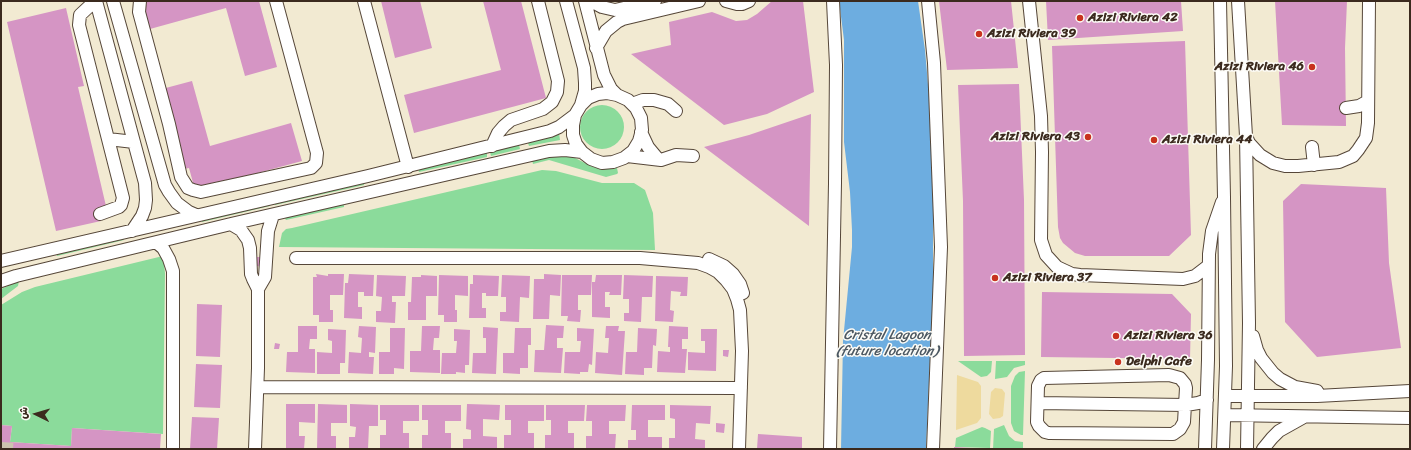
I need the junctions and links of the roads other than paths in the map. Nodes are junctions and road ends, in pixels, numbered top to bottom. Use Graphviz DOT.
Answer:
graph roads {
  1 [pos="96,1"];
  2 [pos="114,1"];
  3 [pos="140,1"];
  4 [pos="276,1"];
  5 [pos="364,1"];
  6 [pos="538,1"];
  7 [pos="585,1"];
  8 [pos="591,1"];
  9 [pos="655,1"];
  10 [pos="699,1"];
  11 [pos="726,1"];
  12 [pos="749,1"];
  13 [pos="833,1"];
  14 [pos="928,1"];
  15 [pos="1029,1"];
  16 [pos="1220,1"];
  17 [pos="1238,1"];
  18 [pos="1369,1"];
  19 [pos="564,2"];
  20 [pos="121,26"];
  21 [pos="144,31"];
  22 [pos="596,48"];
  23 [pos="617,95"];
  24 [pos="1368,101"];
  25 [pos="632,104"];
  26 [pos="1346,108"];
  27 [pos="578,110"];
  28 [pos="676,111"];
  29 [pos="169,124"];
  30 [pos="642,132"];
  31 [pos="1246,136"];
  32 [pos="108,139"];
  33 [pos="134,142"];
  34 [pos="154,144"];
  35 [pos="492,146"];
  36 [pos="1312,147"];
  37 [pos="582,152"];
  38 [pos="627,156"];
  39 [pos="693,156"];
  40 [pos="658,159"];
  41 [pos="1314,165"];
  42 [pos="408,166"];
  43 [pos="1224,197"];
  44 [pos="100,214"];
  45 [pos="196,215"];
  46 [pos="273,215"];
  47 [pos="231,224"];
  48 [pos="132,231"];
  49 [pos="158,242"];
  50 [pos="296,258"];
  51 [pos="1,261"];
  52 [pos="1208,266"];
  53 [pos="1,281"];
  54 [pos="258,289"];
  55 [pos="1249,323"];
  56 [pos="258,387"];
  57 [pos="741,388"];
  58 [pos="1410,391"];
  59 [pos="1379,393"];
  60 [pos="1341,395"];
  61 [pos="1225,396"];
  62 [pos="1410,396"];
  63 [pos="1249,397"];
  64 [pos="1207,400"];
  65 [pos="1038,404"];
  66 [pos="1185,410"];
  67 [pos="1224,415"];
  68 [pos="1248,415"];
  69 [pos="1306,416"];
  70 [pos="1410,418"];
  71 [pos="1206,420"];
  72 [pos="173,449"];
  73 [pos="255,449"];
  74 [pos="739,449"];
  75 [pos="830,449"];
  76 [pos="933,449"];
  77 [pos="1205,449"];
  78 [pos="1223,449"];
  79 [pos="1247,449"];
  80 [pos="1263,449"];
  1 -- 32 [label="street"];
  1 -- 33 [label="street"];
  2 -- 20 [label="street"];
  3 -- 21 [label="street"];
  4 -- 29 [label="street"];
  5 -- 42 [label="street"];
  6 -- 35 [label="street"];
  7 -- 22 [label="street"];
  8 -- 9 [label="street"];
  10 -- 22 [label="street"];
  11 -- 12 [label="street"];
  13 -- 75 [label="street"];
  14 -- 76 [label="street"];
  15 -- 52 [label="street"];
  16 -- 43 [label="street"];
  17 -- 31 [label="street"];
  18 -- 24 [label="street"];
  19 -- 27 [label="street"];
  20 -- 21 [label="street"];
  20 -- 34 [label="street"];
  21 -- 29 [label="street"];
  22 -- 23 [label="street"];
  23 -- 25 [label="street"];
  23 -- 27 [label="street"];
  24 -- 26 [label="street"];
  24 -- 41 [label="street"];
  25 -- 28 [label="street"];
  25 -- 30 [label="street"];
  27 -- 35 [label="street"];
  27 -- 37 [label="street"];
  29 -- 34 [label="street"];
  30 -- 38 [label="street"];
  30 -- 40 [label="street"];
  31 -- 41 [label="street"];
  31 -- 55 [label="street"];
  32 -- 33 [label="street"];
  32 -- 44 [label="street"];
  33 -- 48 [label="street"];
  34 -- 45 [label="street"];
  35 -- 42 [label="street"];
  36 -- 41 [label="street"];
  37 -- 38 [label="street"];
  37 -- 46 [label="street"];
  38 -- 40 [label="street"];
  39 -- 40 [label="street"];
  42 -- 45 [label="street"];
  43 -- 52 [label="street"];
  43 -- 61 [label="street"];
  45 -- 48 [label="street"];
  46 -- 47 [label="street"];
  46 -- 54 [label="street"];
  47 -- 49 [label="street"];
  47 -- 54 [label="street"];
  48 -- 51 [label="street"];
  49 -- 53 [label="street"];
  49 -- 72 [label="street"];
  50 -- 57 [label="street"];
  52 -- 64 [label="street"];
  54 -- 56 [label="street"];
  55 -- 60 [label="street"];
  55 -- 63 [label="street"];
  56 -- 57 [label="street"];
  56 -- 73 [label="street"];
  57 -- 74 [label="street"];
  58 -- 59 [label="street"];
  59 -- 60 [label="street"];
  59 -- 62 [label="street"];
  60 -- 63 [label="street"];
  61 -- 63 [label="street"];
  61 -- 67 [label="street"];
  63 -- 68 [label="street"];
  64 -- 66 [label="street"];
  64 -- 71 [label="street"];
  65 -- 66 [label="street"];
  65 -- 66 [label="street"];
  65 -- 66 [label="street"];
  66 -- 71 [label="street"];
  67 -- 68 [label="street"];
  67 -- 78 [label="street"];
  68 -- 69 [label="street"];
  68 -- 79 [label="street"];
  69 -- 70 [label="street"];
  69 -- 80 [label="street"];
  71 -- 77 [label="street"];
}
